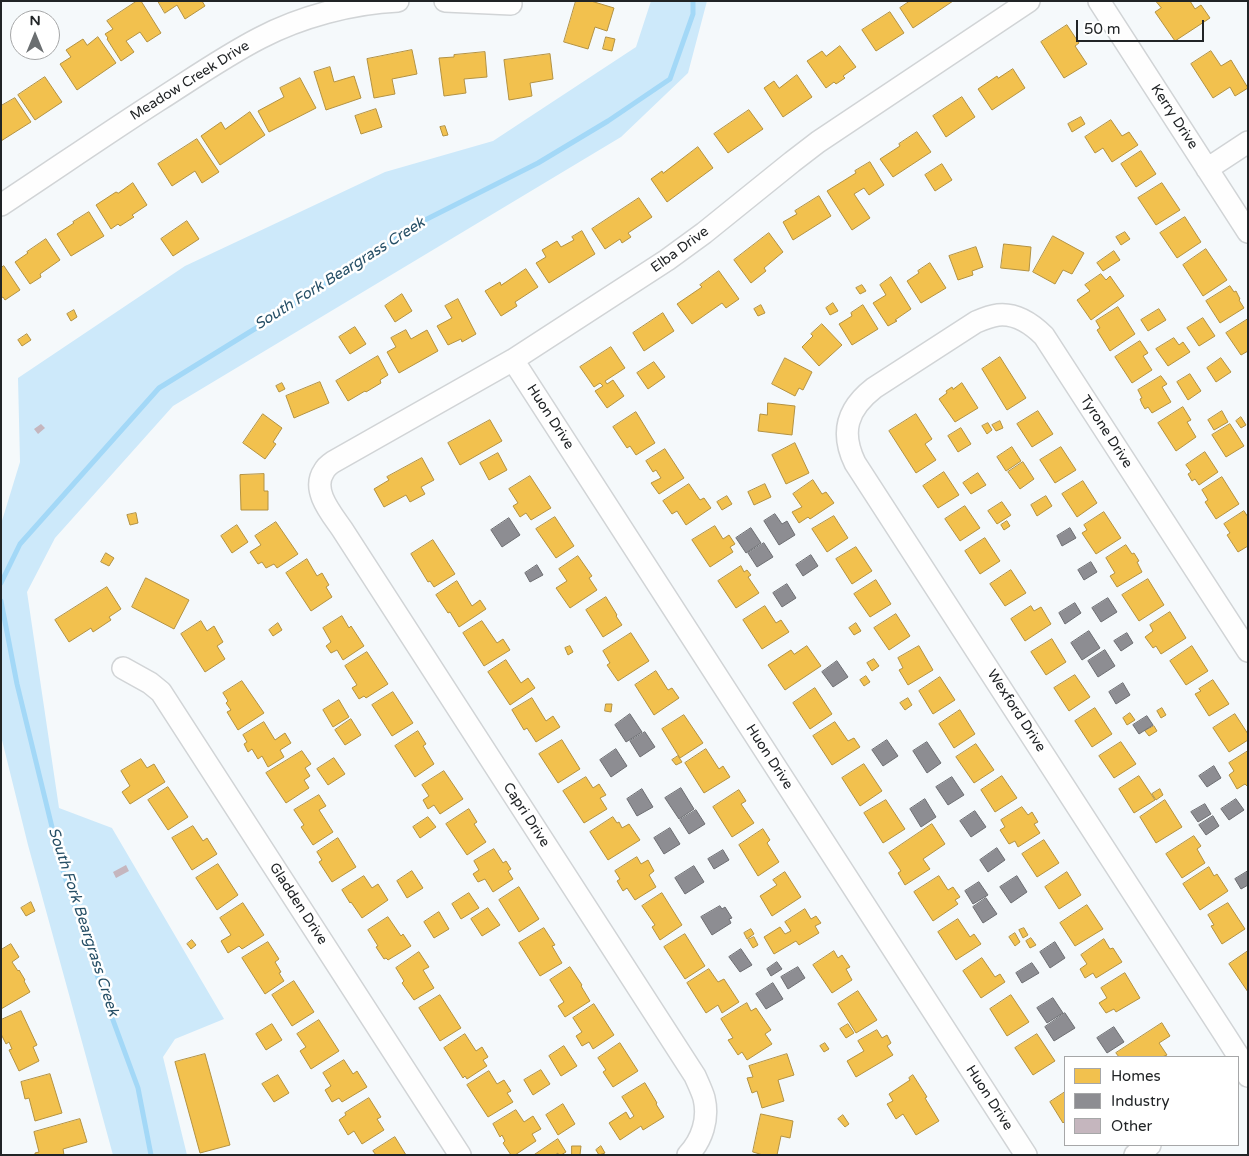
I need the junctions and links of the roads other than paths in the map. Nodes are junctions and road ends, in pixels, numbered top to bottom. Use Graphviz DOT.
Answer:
graph roads {
  1 [pos="398,1"];
  2 [pos="446,1"];
  3 [pos="1029,1"];
  4 [pos="1100,1"];
  5 [pos="511,4"];
  6 [pos="1248,142"];
  7 [pos="1207,169"];
  8 [pos="1,205"];
  9 [pos="1248,232"];
  10 [pos="513,360"];
  11 [pos="917,360"];
  12 [pos="321,479"];
  13 [pos="1248,651"];
  14 [pos="123,668"];
  15 [pos="1248,1076"];
  16 [pos="1148,1146"];
  17 [pos="460,1155"];
  18 [pos="688,1155"];
  19 [pos="1026,1155"];
  20 [pos="1135,1155"];
  1 -- 8 [label="street, Meadow Creek Drive"];
  2 -- 5 [label="street"];
  3 -- 10 [label="street, Elba Drive"];
  4 -- 7 [label="street, Kerry Drive"];
  6 -- 7 [label="street"];
  7 -- 9 [label="street, Kerry Drive"];
  10 -- 12 [label="street, Elba Drive"];
  10 -- 19 [label="street, Huon Drive"];
  11 -- 13 [label="street, Tyrone Drive"];
  11 -- 15 [label="street, Wexford Drive"];
  12 -- 18 [label="street, Capri Drive"];
  14 -- 17 [label="street, Gladden Drive"];
  16 -- 20 [label="street"];
}
